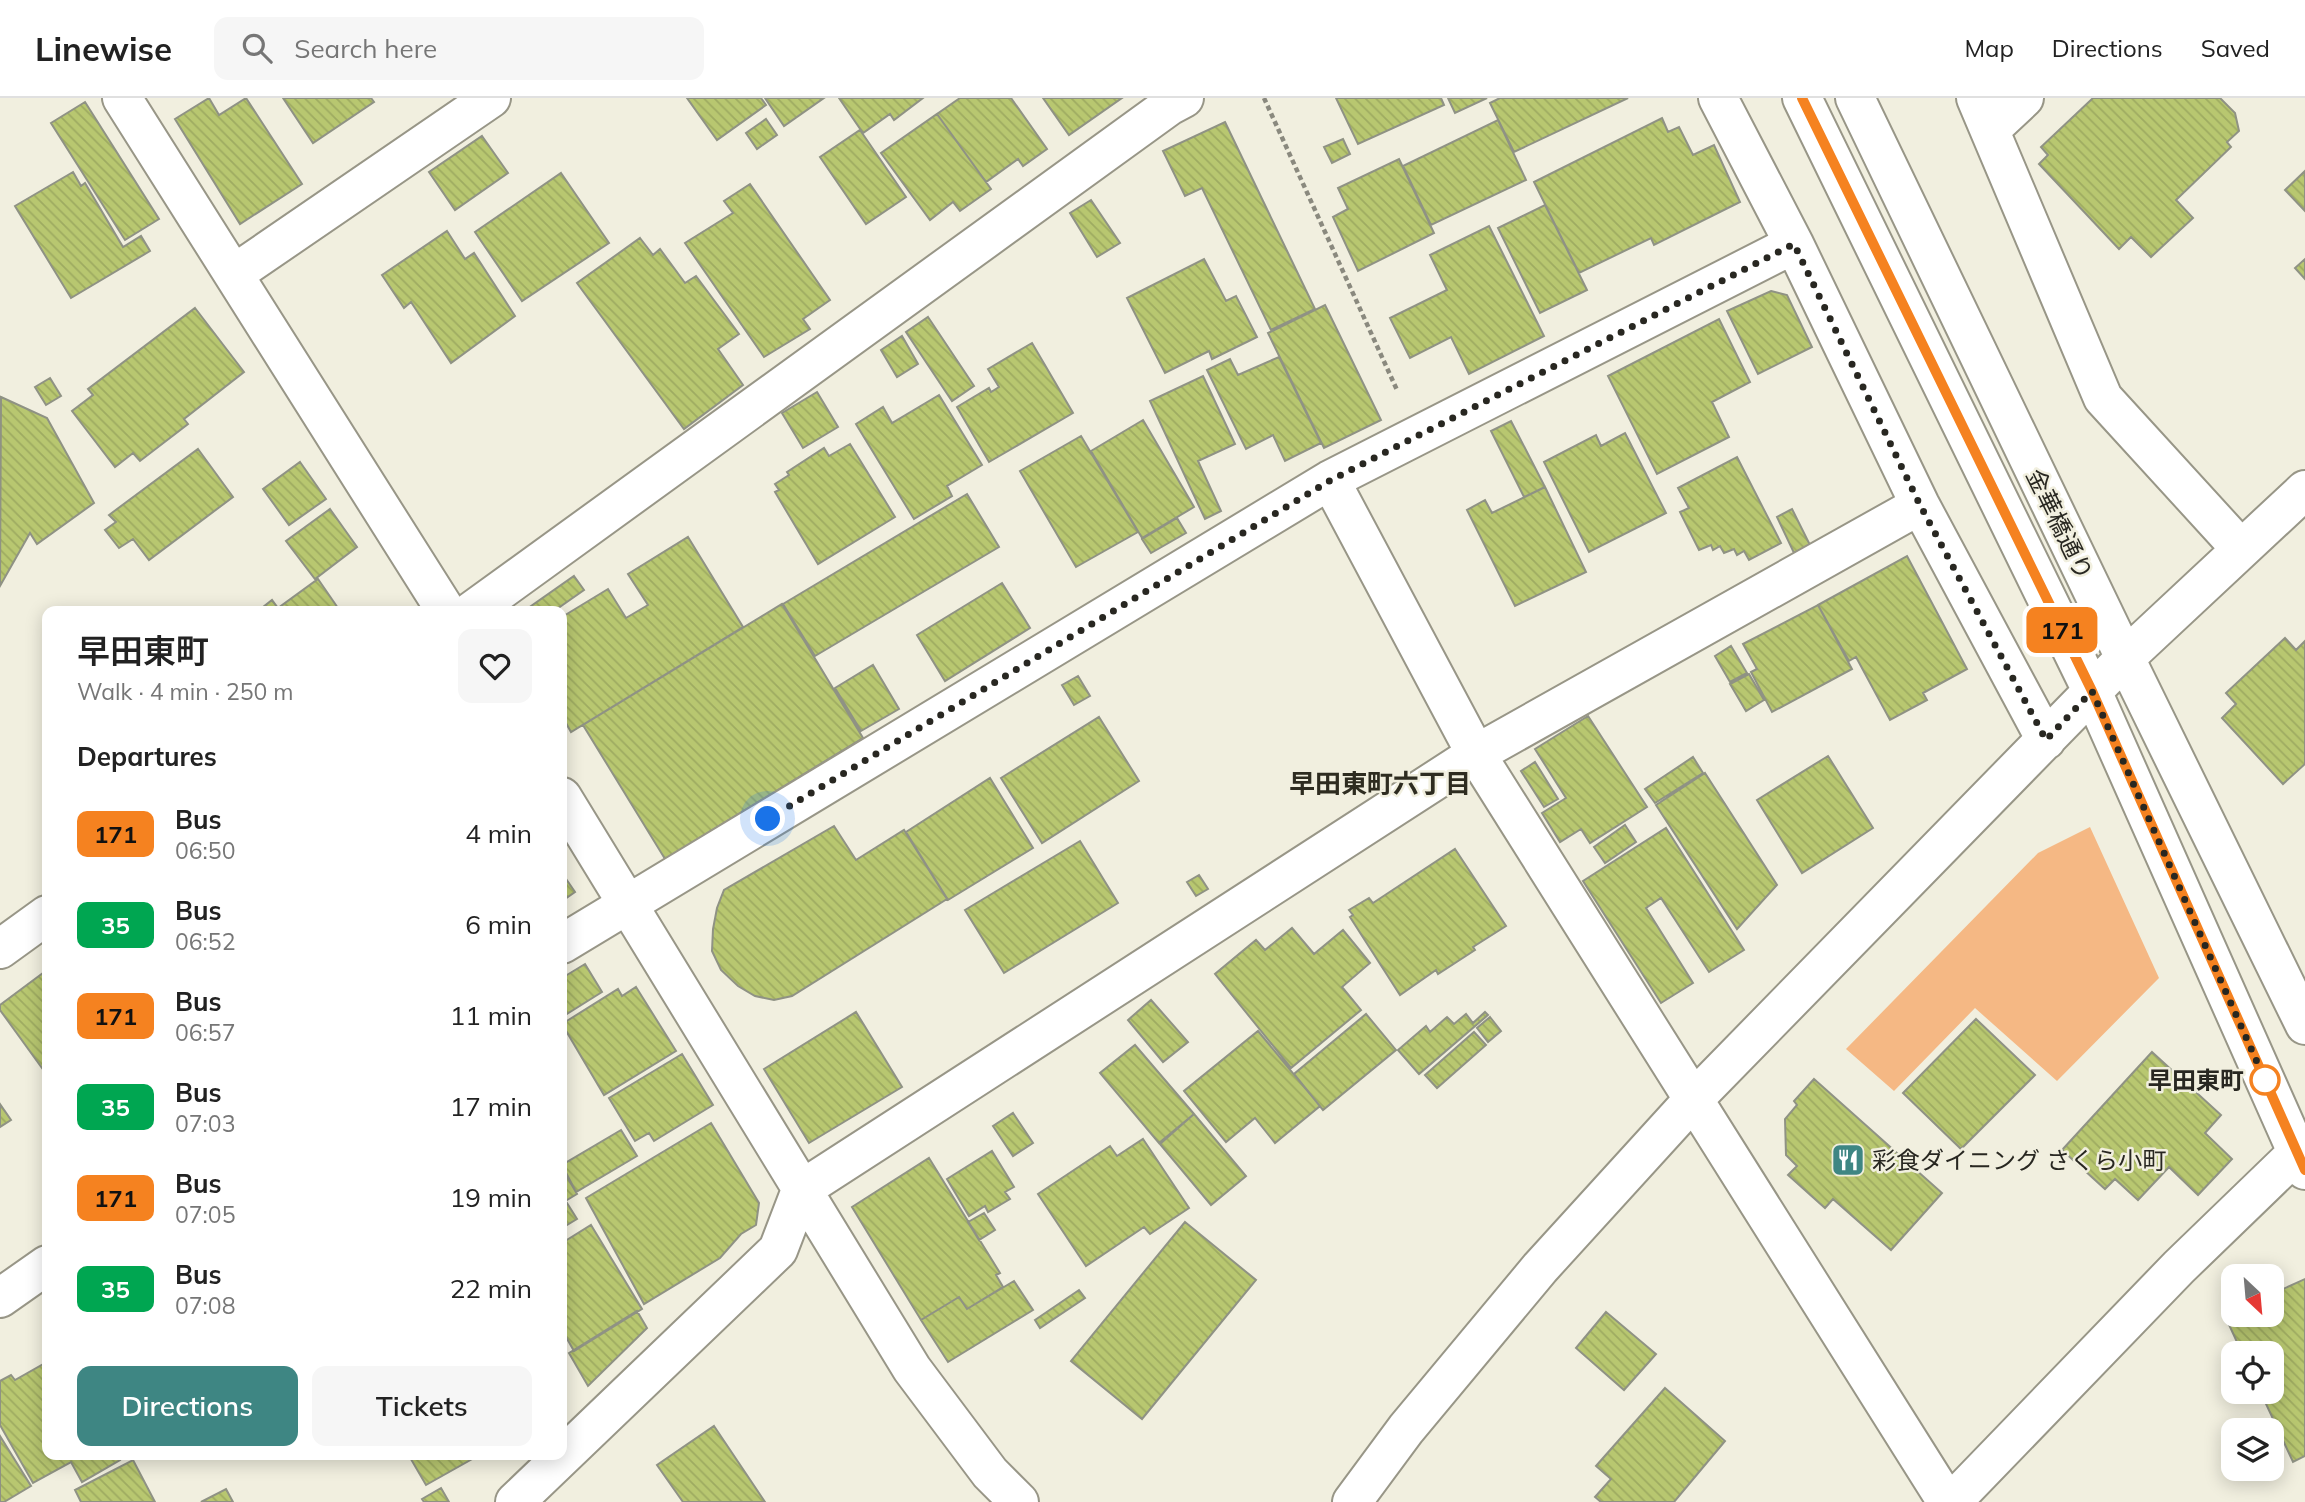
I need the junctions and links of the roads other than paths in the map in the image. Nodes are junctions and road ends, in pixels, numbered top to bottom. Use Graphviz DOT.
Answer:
graph roads {
  1 [pos="122,98"];
  2 [pos="491,98"];
  3 [pos="1184,98"];
  4 [pos="1718,98"];
  5 [pos="1802,98"];
  6 [pos="1855,98"];
  7 [pos="2024,98"];
  8 [pos="1983,114"];
  9 [pos="1794,244"];
  10 [pos="234,274"];
  11 [pos="1331,480"];
  12 [pos="2305,490"];
  13 [pos="1920,505"];
  14 [pos="2241,549"];
  15 [pos="443,606"];
  16 [pos="479,606"];
  17 [pos="2125,658"];
  18 [pos="2092,691"];
  19 [pos="2046,740"];
  20 [pos="1476,754"];
  21 [pos="567,805"];
  22 [pos="628,903"];
  23 [pos="42,919"];
  24 [pos="567,941"];
  25 [pos="0,949"];
  26 [pos="2305,1025"];
  27 [pos="1693,1100"];
  28 [pos="2301,1161"];
  29 [pos="801,1190"];
  30 [pos="42,1269"];
  31 [pos="0,1298"];
  32 [pos="567,1452"];
  33 [pos="559,1460"];
  34 [pos="515,1502"];
  35 [pos="1019,1502"];
  36 [pos="1352,1502"];
  37 [pos="1950,1502"];
  1 -- 10 [label="street"];
  2 -- 10 [label="street"];
  3 -- 16 [label="street"];
  4 -- 9 [label="street"];
  5 -- 18 [label="street, 金華橋通り"];
  6 -- 17 [label="street, 金華橋通り"];
  7 -- 8 [label="street"];
  8 -- 14 [label="street"];
  9 -- 11 [label="street"];
  9 -- 13 [label="street"];
  10 -- 15 [label="street"];
  11 -- 20 [label="street"];
  11 -- 22 [label="street"];
  12 -- 14 [label="street"];
  13 -- 19 [label="street"];
  13 -- 20 [label="street"];
  14 -- 17 [label="street"];
  17 -- 18 [label="street"];
  17 -- 26 [label="street, 金華橋通り"];
  18 -- 19 [label="street"];
  18 -- 28 [label="street, 金華橋通り"];
  19 -- 27 [label="street"];
  20 -- 27 [label="street"];
  20 -- 29 [label="street"];
  21 -- 22 [label="street"];
  22 -- 24 [label="street"];
  22 -- 29 [label="street"];
  23 -- 25 [label="street"];
  27 -- 36 [label="street"];
  27 -- 37 [label="street"];
  28 -- 37 [label="street"];
  29 -- 32 [label="street"];
  29 -- 35 [label="street"];
  30 -- 31 [label="street"];
  33 -- 34 [label="street"];
}
